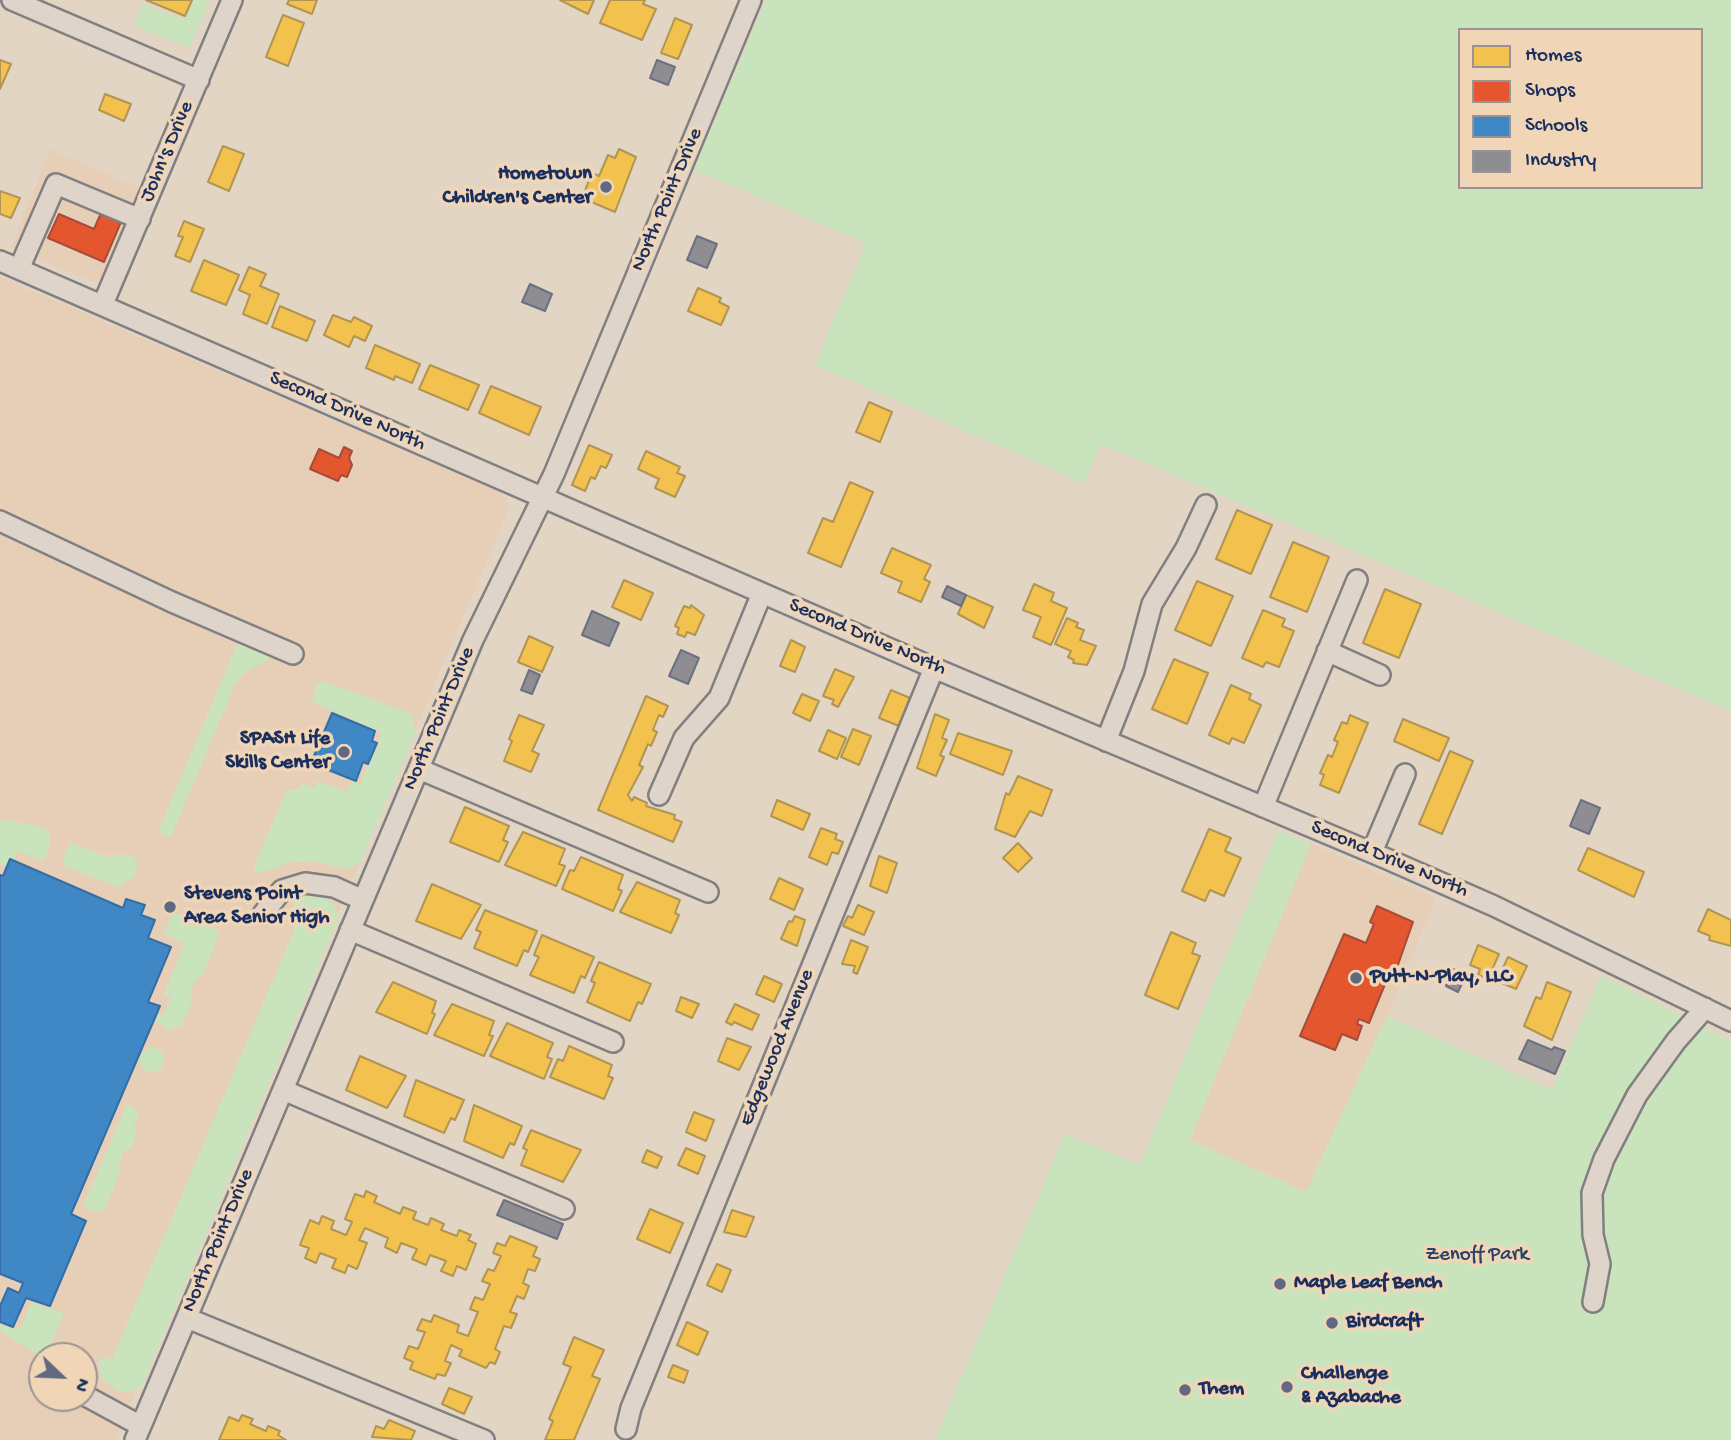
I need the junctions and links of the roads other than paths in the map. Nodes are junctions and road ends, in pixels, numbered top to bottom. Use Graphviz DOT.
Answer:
graph roads {
  1 [pos="12,0"];
  2 [pos="232,0"];
  3 [pos="749,1"];
  4 [pos="199,80"];
  5 [pos="140,219"];
  6 [pos="0,261"];
  7 [pos="19,269"];
  8 [pos="103,304"];
  9 [pos="541,497"];
  10 [pos="1206,505"];
  11 [pos="0,521"];
  12 [pos="1357,580"];
  13 [pos="762,593"];
  14 [pos="1327,651"];
  15 [pos="293,654"];
  16 [pos="934,668"];
  17 [pos="1380,675"];
  18 [pos="1106,741"];
  19 [pos="419,769"];
  20 [pos="1405,774"];
  21 [pos="659,795"];
  22 [pos="1263,807"];
  23 [pos="1372,852"];
  24 [pos="708,892"];
  25 [pos="363,900"];
  26 [pos="263,914"];
  27 [pos="350,930"];
  28 [pos="1705,1008"];
  29 [pos="1731,1021"];
  30 [pos="613,1042"];
  31 [pos="283,1090"];
  32 [pos="564,1209"];
  33 [pos="1593,1303"];
  34 [pos="187,1318"];
  35 [pos="98,1405"];
  36 [pos="626,1429"];
  37 [pos="138,1433"];
  38 [pos="484,1440"];
  1 -- 4 [label="street"];
  2 -- 4 [label="street, John's Drive"];
  3 -- 9 [label="street, North Point Drive"];
  4 -- 5 [label="street, John's Drive"];
  5 -- 7 [label="street"];
  5 -- 8 [label="street, John's Drive"];
  6 -- 7 [label="street, Second Drive North"];
  7 -- 8 [label="street, Second Drive North"];
  8 -- 9 [label="street, Second Drive North"];
  9 -- 13 [label="street, Second Drive North"];
  9 -- 19 [label="street, North Point Drive"];
  10 -- 18 [label="street"];
  11 -- 15 [label="street"];
  12 -- 14 [label="street"];
  13 -- 16 [label="street, Second Drive North"];
  13 -- 21 [label="street"];
  14 -- 17 [label="street"];
  14 -- 22 [label="street"];
  16 -- 18 [label="street, Second Drive North"];
  16 -- 36 [label="street, Edgewood Avenue"];
  18 -- 22 [label="street, Second Drive North"];
  19 -- 24 [label="street"];
  19 -- 25 [label="street, North Point Drive"];
  20 -- 23 [label="street"];
  22 -- 23 [label="street, Second Drive North"];
  23 -- 28 [label="street, Second Drive North"];
  25 -- 26 [label="street"];
  25 -- 27 [label="street, North Point Drive"];
  27 -- 30 [label="street"];
  27 -- 31 [label="street, North Point Drive"];
  28 -- 29 [label="street, Second Drive North"];
  28 -- 33 [label="street"];
  31 -- 32 [label="street"];
  31 -- 34 [label="street, North Point Drive"];
  34 -- 37 [label="street, North Point Drive"];
  34 -- 38 [label="street"];
  35 -- 37 [label="street"];
}
